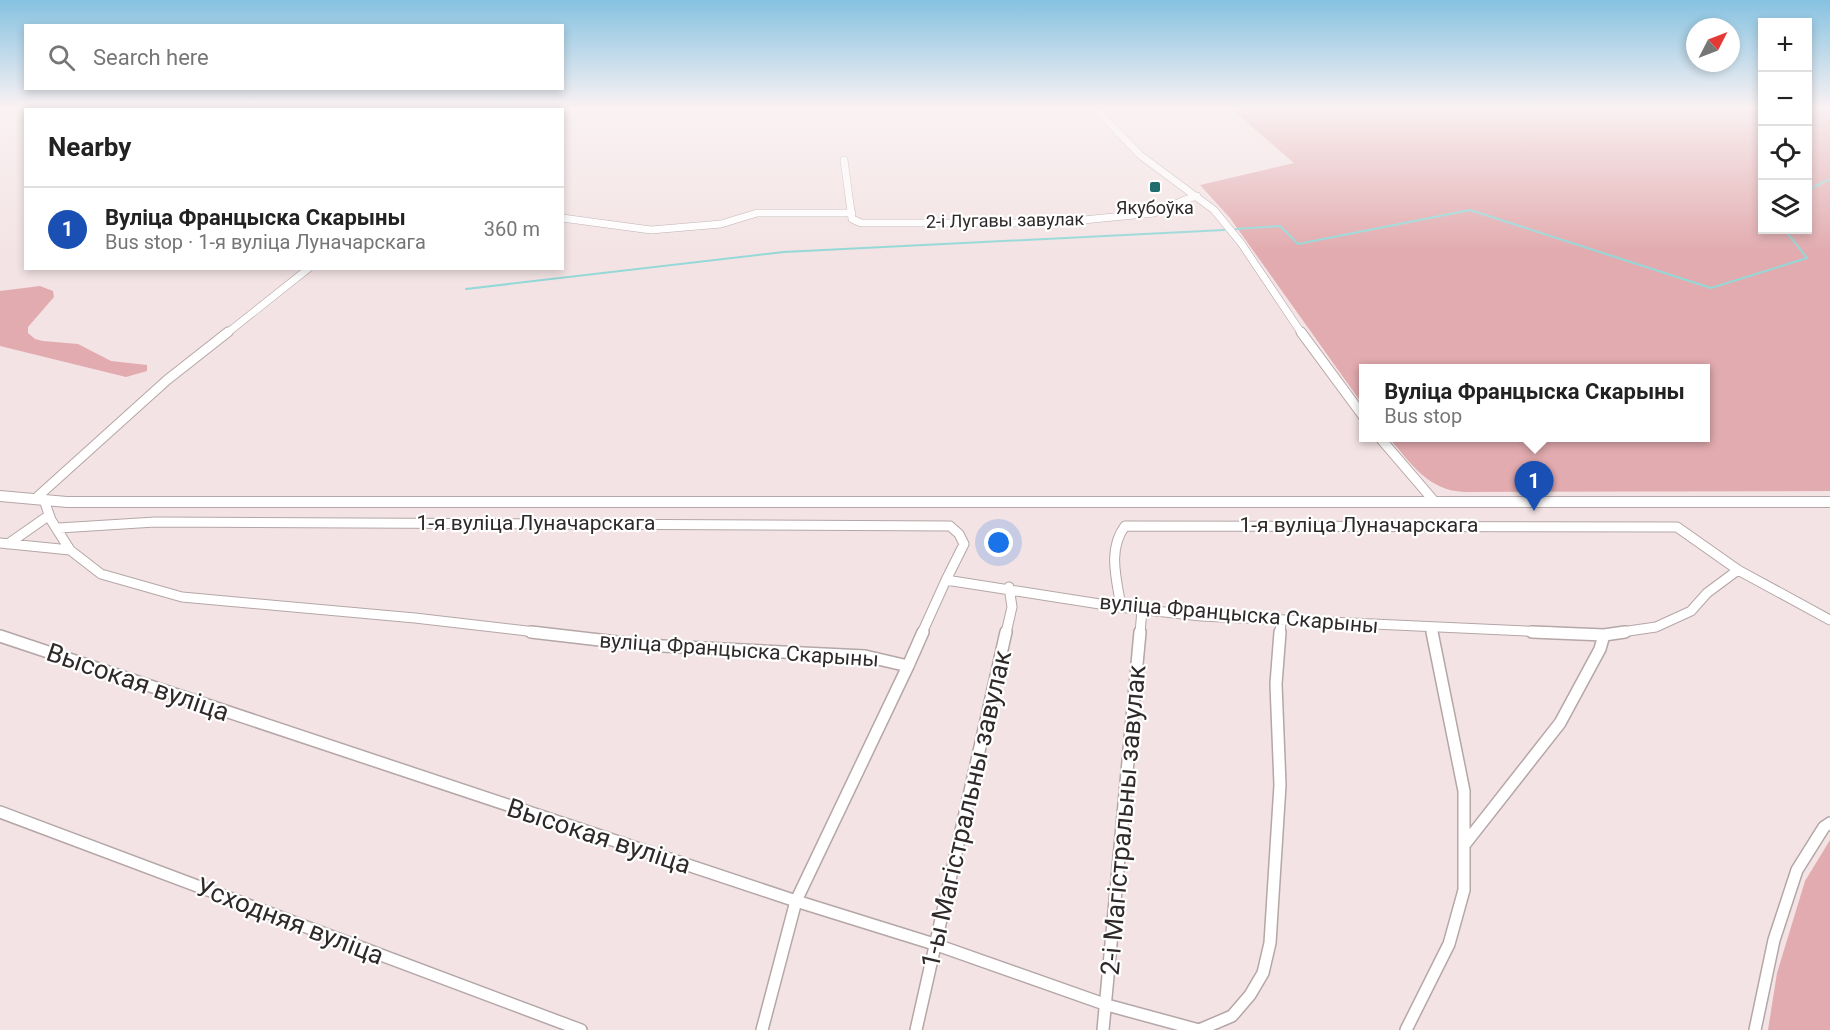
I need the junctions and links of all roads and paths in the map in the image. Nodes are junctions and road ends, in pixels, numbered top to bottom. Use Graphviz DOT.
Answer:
graph roads {
  1 [pos="1140,155"];
  2 [pos="844,160"];
  3 [pos="1197,196"];
  4 [pos="852,213"];
  5 [pos="564,218"];
  6 [pos="306,270"];
  7 [pos="1359,411"];
  8 [pos="1383,442"];
  9 [pos="0,496"];
  10 [pos="40,500"];
  11 [pos="1434,501"];
  12 [pos="1830,502"];
  13 [pos="48,516"];
  14 [pos="59,528"];
  15 [pos="4,544"];
  16 [pos="70,550"];
  17 [pos="1738,570"];
  18 [pos="946,580"];
  19 [pos="1009,587"];
  20 [pos="1121,607"];
  21 [pos="1142,610"];
  22 [pos="1830,620"];
  23 [pos="1281,622"];
  24 [pos="1431,629"];
  25 [pos="1604,635"];
  26 [pos="0,636"];
  27 [pos="908,666"];
  28 [pos="0,812"];
  29 [pos="1830,823"];
  30 [pos="1465,844"];
  31 [pos="796,901"];
  32 [pos="934,944"];
  33 [pos="1107,1005"];
  34 [pos="580,1030"];
  35 [pos="762,1030"];
  36 [pos="916,1030"];
  37 [pos="1103,1030"];
  38 [pos="1199,1030"];
  39 [pos="1406,1030"];
  40 [pos="1755,1030"];
  1 -- 3 [label="street"];
  2 -- 4 [label="street"];
  3 -- 4 [label="street, 2-і Лугавы завулак"];
  3 -- 7 [label="street"];
  4 -- 5 [label="street, 2-і Лугавы завулак"];
  6 -- 10 [label="street"];
  8 -- 11 [label="street"];
  9 -- 10 [label="street"];
  10 -- 11 [label="street"];
  10 -- 13 [label="street"];
  11 -- 12 [label="street"];
  13 -- 14 [label="street"];
  13 -- 15 [label="street"];
  14 -- 16 [label="street"];
  14 -- 18 [label="street, 1-я вуліца Луначарскага"];
  15 -- 16 [label="street"];
  16 -- 27 [label="street, вуліца Францыска Скарыны"];
  17 -- 20 [label="street, 1-я вуліца Луначарскага"];
  17 -- 22 [label="street"];
  17 -- 25 [label="street, вуліца Францыска Скарыны"];
  18 -- 19 [label="street, вуліца Францыска Скарыны"];
  18 -- 27 [label="street, вуліца Францыска Скарыны"];
  19 -- 20 [label="street, вуліца Францыска Скарыны"];
  19 -- 32 [label="street, 1-ы Магістральны завулак"];
  20 -- 21 [label="street, вуліца Францыска Скарыны"];
  21 -- 23 [label="street, вуліца Францыска Скарыны"];
  21 -- 33 [label="street, 2-і Магістральны завулак"];
  23 -- 24 [label="street, вуліца Францыска Скарыны"];
  23 -- 38 [label="street"];
  24 -- 25 [label="street, вуліца Францыска Скарыны"];
  24 -- 30 [label="street"];
  25 -- 30 [label="street"];
  26 -- 31 [label="street, Высокая вуліца"];
  27 -- 31 [label="street"];
  28 -- 34 [label="street, Усходняя вуліца"];
  29 -- 40 [label="street"];
  30 -- 39 [label="street"];
  31 -- 32 [label="street, Высокая вуліца"];
  31 -- 35 [label="street"];
  32 -- 33 [label="street, Высокая вуліца"];
  32 -- 36 [label="street, 1-ы Магістральны завулак"];
  33 -- 37 [label="street, 2-і Магістральны завулак"];
  33 -- 38 [label="street, Высокая вуліца"];
}
